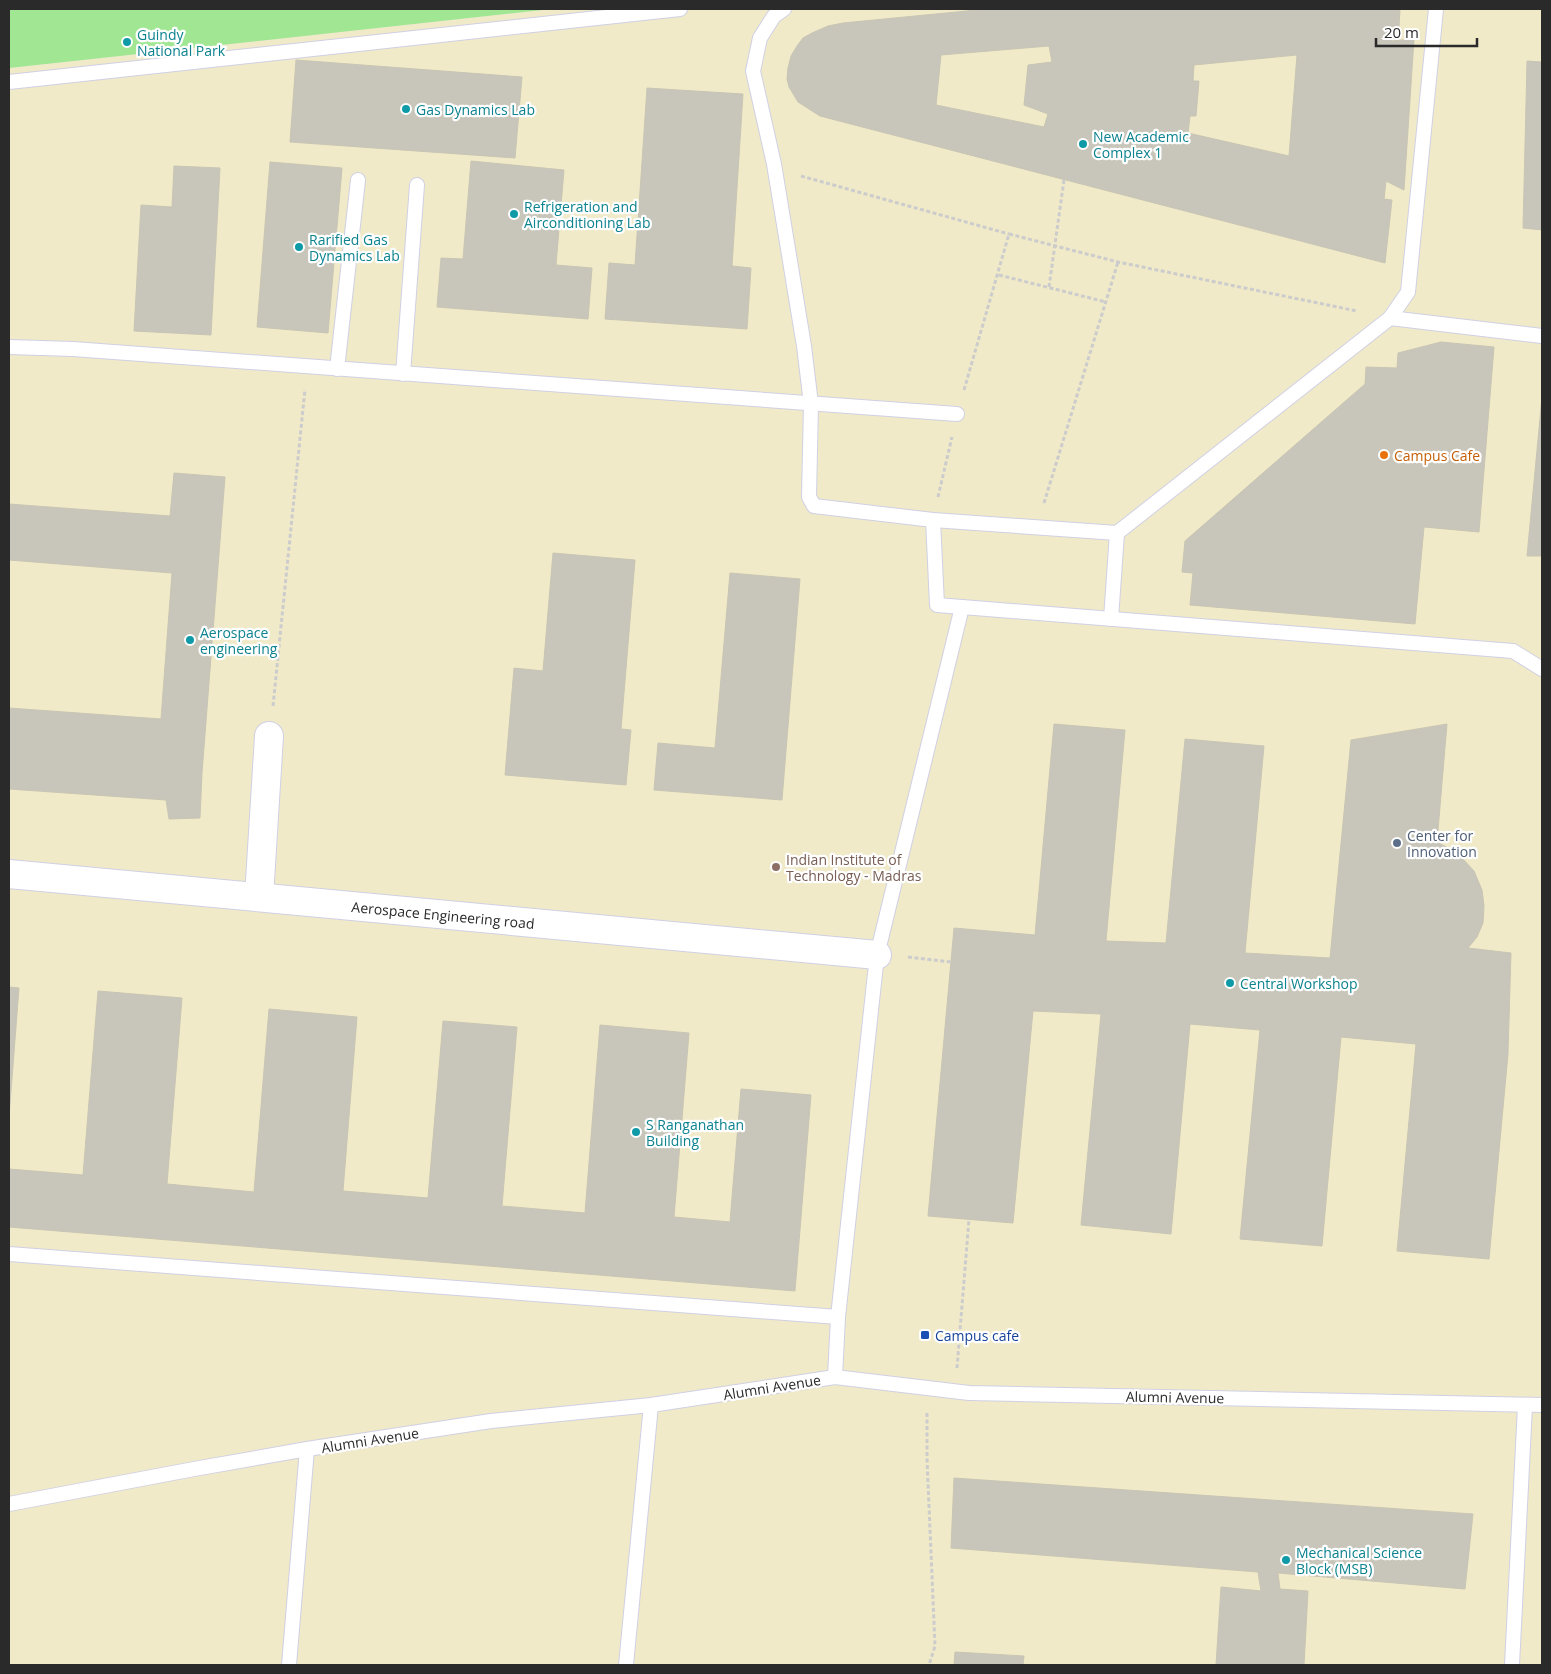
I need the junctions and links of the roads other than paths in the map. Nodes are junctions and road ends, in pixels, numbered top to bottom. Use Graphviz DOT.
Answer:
graph roads {
  1 [pos="680,9"];
  2 [pos="784,9"];
  3 [pos="1436,9"];
  4 [pos="9,82"];
  5 [pos="358,180"];
  6 [pos="417,185"];
  7 [pos="1390,318"];
  8 [pos="1542,336"];
  9 [pos="9,347"];
  10 [pos="337,369"];
  11 [pos="403,374"];
  12 [pos="811,404"];
  13 [pos="957,414"];
  14 [pos="933,520"];
  15 [pos="1117,533"];
  16 [pos="962,607"];
  17 [pos="1111,619"];
  18 [pos="1542,669"];
  19 [pos="269,736"];
  20 [pos="9,874"];
  21 [pos="259,897"];
  22 [pos="877,954"];
  23 [pos="9,1254"];
  24 [pos="838,1316"];
  25 [pos="836,1377"];
  26 [pos="651,1405"];
  27 [pos="1525,1406"];
  28 [pos="1542,1406"];
  29 [pos="307,1449"];
  30 [pos="9,1504"];
  31 [pos="288,1665"];
  32 [pos="626,1665"];
  33 [pos="1512,1665"];
  1 -- 4 [label="lane"];
  2 -- 12 [label="lane"];
  3 -- 7 [label="lane"];
  5 -- 10 [label="lane"];
  6 -- 11 [label="lane"];
  7 -- 8 [label="lane"];
  7 -- 15 [label="lane"];
  9 -- 10 [label="lane"];
  10 -- 11 [label="lane"];
  11 -- 12 [label="lane"];
  12 -- 13 [label="lane"];
  12 -- 14 [label="lane"];
  14 -- 15 [label="lane"];
  14 -- 16 [label="lane"];
  15 -- 17 [label="lane"];
  16 -- 17 [label="lane"];
  16 -- 22 [label="lane"];
  17 -- 18 [label="lane"];
  19 -- 21 [label="street"];
  20 -- 21 [label="street, Aerospace Engineering road"];
  21 -- 22 [label="street, Aerospace Engineering road"];
  22 -- 24 [label="lane"];
  23 -- 24 [label="lane"];
  24 -- 25 [label="lane"];
  25 -- 26 [label="lane, Alumni Avenue"];
  25 -- 27 [label="lane, Alumni Avenue"];
  26 -- 29 [label="lane, Alumni Avenue"];
  26 -- 32 [label="lane"];
  27 -- 28 [label="lane, Alumni Avenue"];
  27 -- 33 [label="lane"];
  29 -- 30 [label="lane, Alumni Avenue"];
  29 -- 31 [label="lane"];
}
